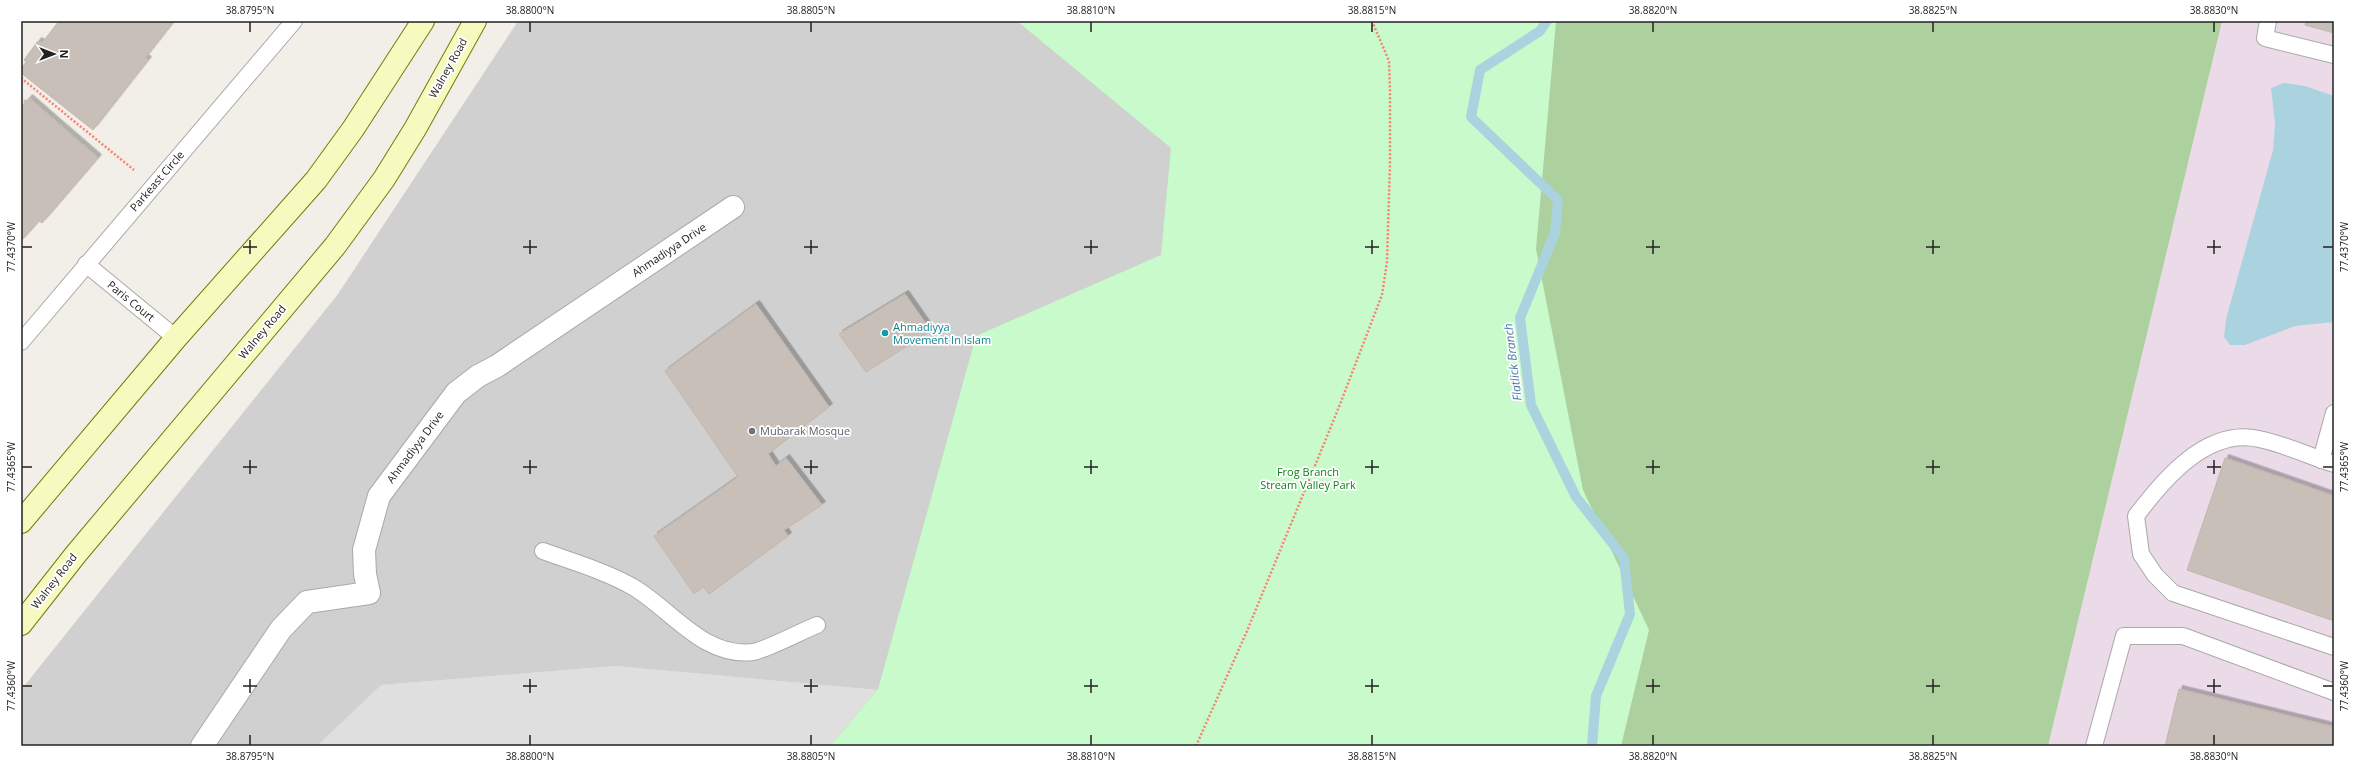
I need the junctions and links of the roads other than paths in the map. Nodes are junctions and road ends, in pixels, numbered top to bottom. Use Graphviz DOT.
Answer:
graph roads {
  1 [pos="294,21"];
  2 [pos="424,21"];
  3 [pos="475,21"];
  4 [pos="2268,21"];
  5 [pos="2334,55"];
  6 [pos="733,208"];
  7 [pos="86,264"];
  8 [pos="176,338"];
  9 [pos="21,342"];
  10 [pos="2334,413"];
  11 [pos="2328,462"];
  12 [pos="21,522"];
  13 [pos="543,551"];
  14 [pos="21,624"];
  15 [pos="817,626"];
  16 [pos="2334,647"];
  17 [pos="2334,692"];
  18 [pos="202,746"];
  19 [pos="2094,746"];
  1 -- 7 [label="lane, Parkeast Circle"];
  2 -- 8 [label="main road"];
  3 -- 14 [label="main road, Walney Road"];
  4 -- 5 [label="lane"];
  6 -- 18 [label="street, Ahmadiyya Drive"];
  7 -- 8 [label="lane, Paris Court"];
  7 -- 9 [label="lane, Parkeast Circle"];
  8 -- 12 [label="main road"];
  10 -- 11 [label="lane"];
  11 -- 16 [label="lane"];
  13 -- 15 [label="lane"];
  17 -- 19 [label="lane"];
}
